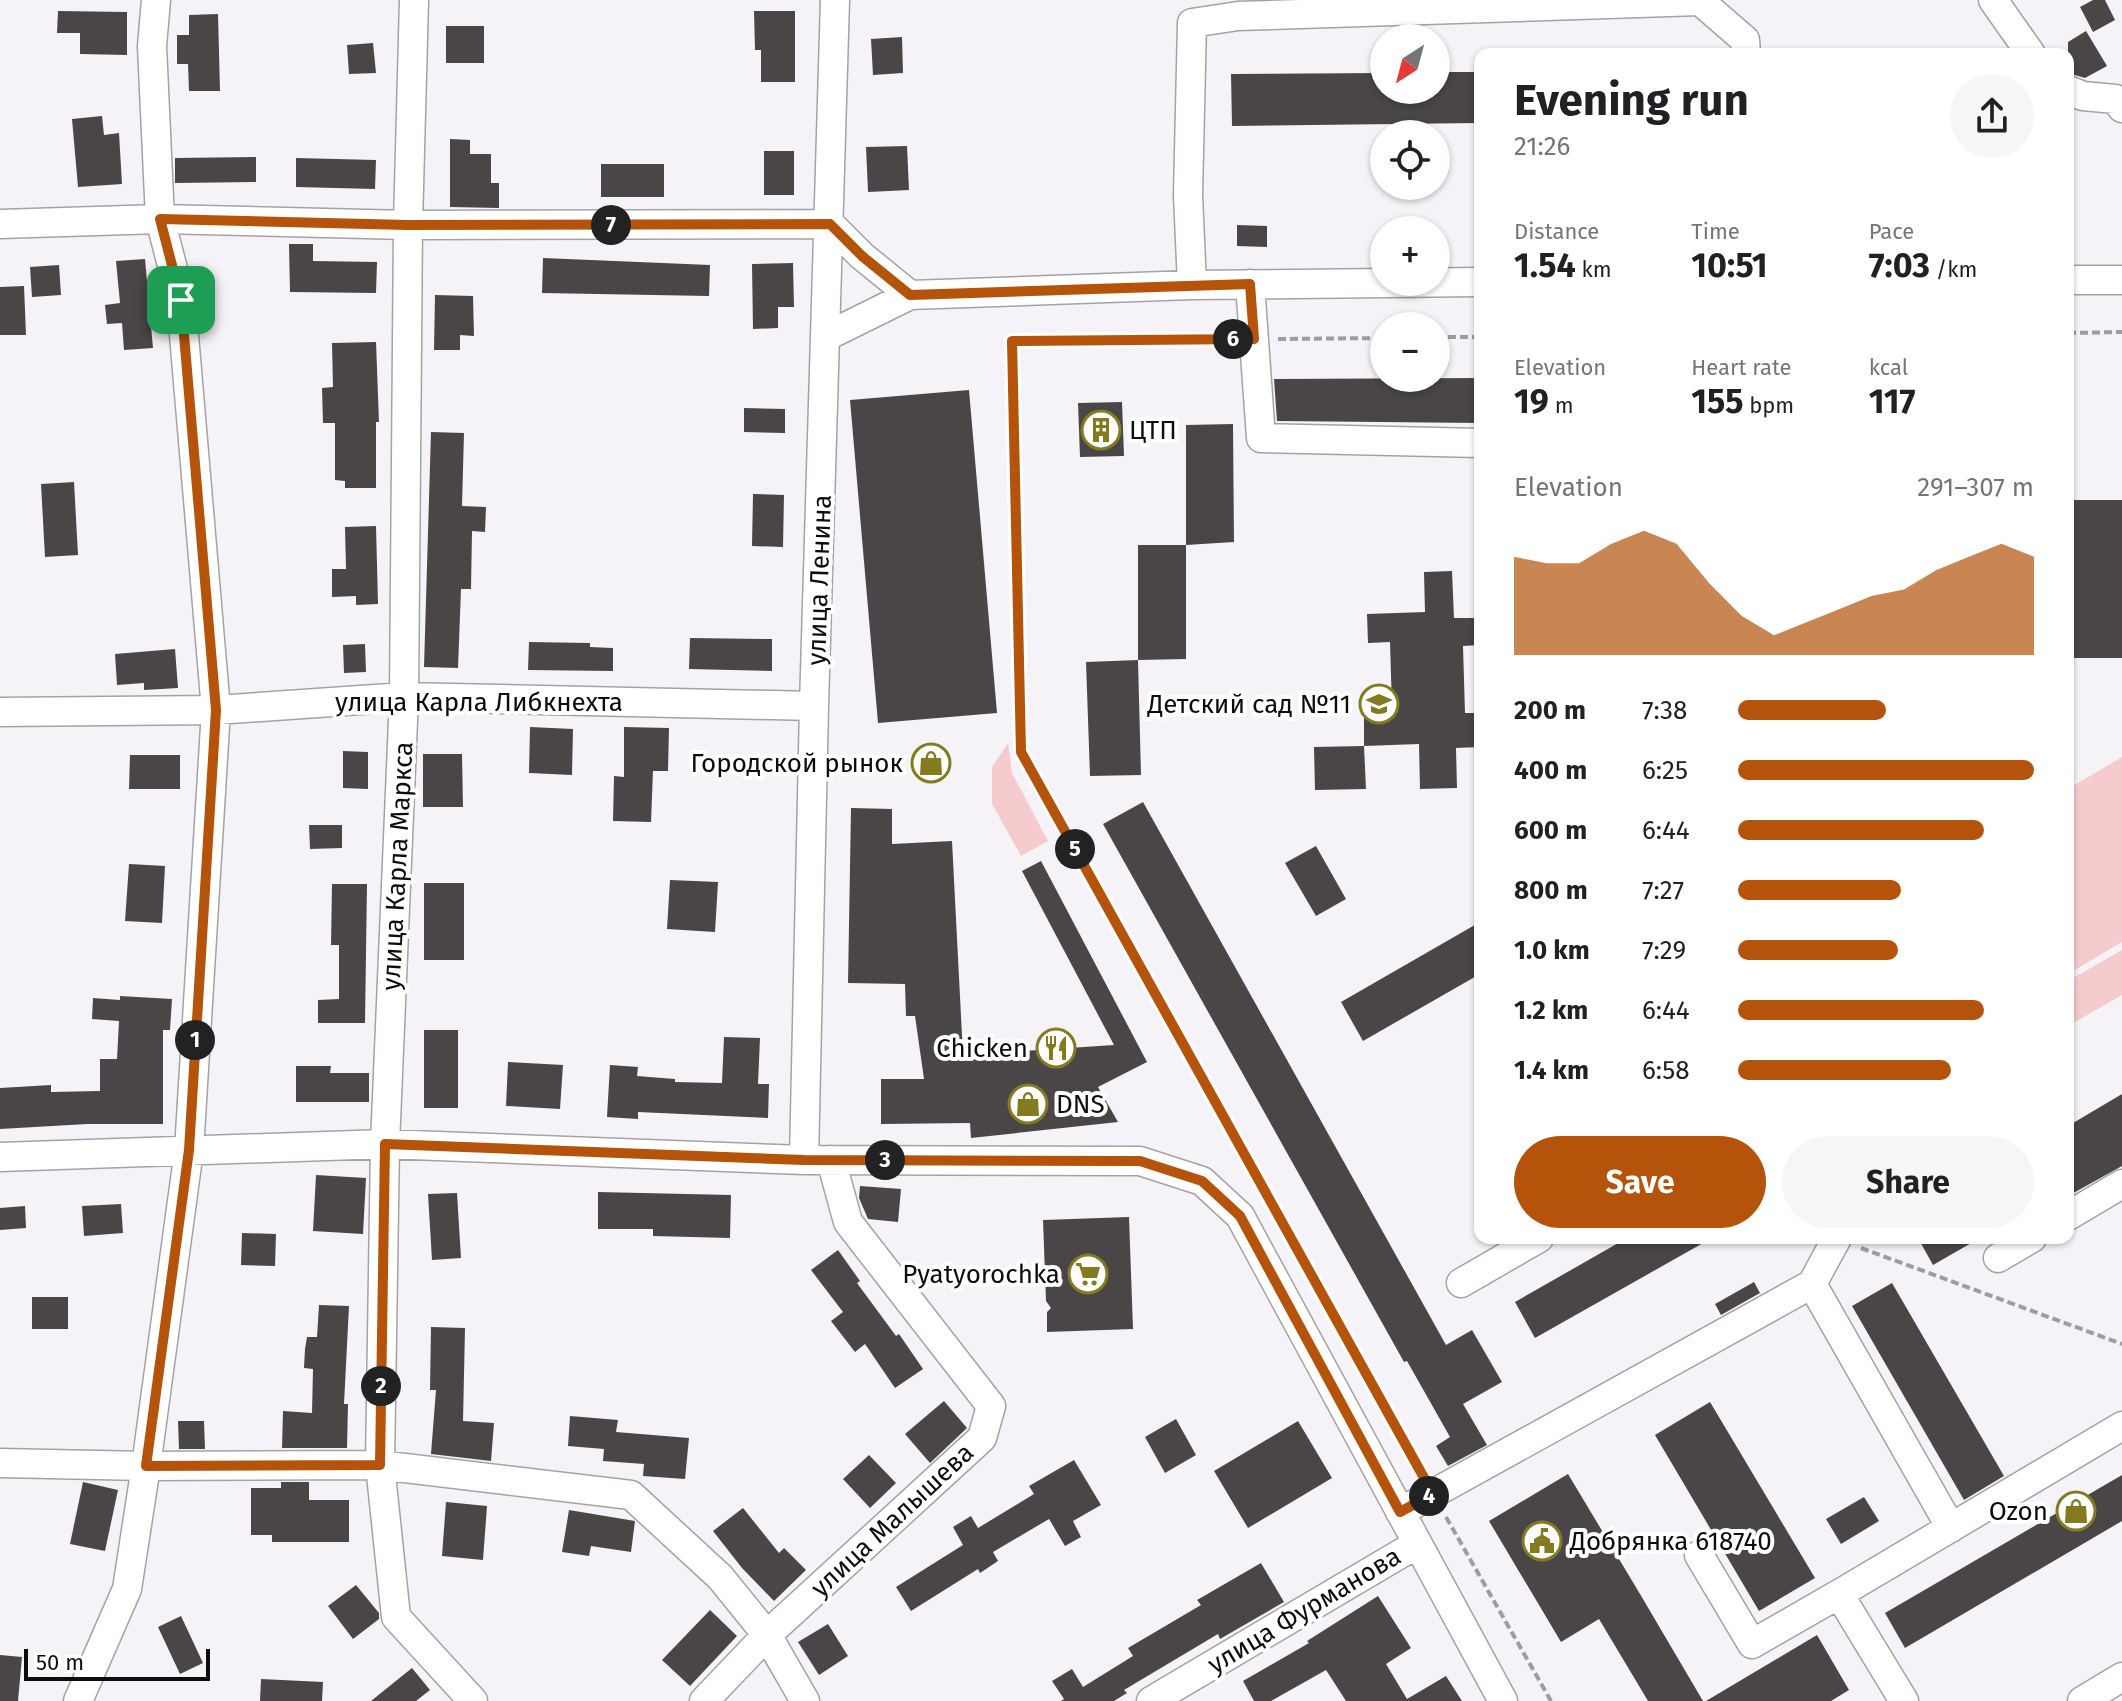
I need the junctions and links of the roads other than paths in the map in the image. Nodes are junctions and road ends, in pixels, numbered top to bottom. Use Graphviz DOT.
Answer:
graph roads {
  1 [pos="156,0"];
  2 [pos="414,0"];
  3 [pos="835,0"];
  4 [pos="1993,0"];
  5 [pos="1583,3"];
  6 [pos="1746,48"];
  7 [pos="2027,48"];
  8 [pos="2074,92"];
  9 [pos="2120,100"];
  10 [pos="160,219"];
  11 [pos="0,224"];
  12 [pos="830,224"];
  13 [pos="408,225"];
  14 [pos="2074,280"];
  15 [pos="2122,280"];
  16 [pos="1474,282"];
  17 [pos="1250,284"];
  18 [pos="1192,285"];
  19 [pos="910,295"];
  20 [pos="827,336"];
  21 [pos="1474,443"];
  22 [pos="404,697"];
  23 [pos="814,706"];
  24 [pos="216,710"];
  25 [pos="0,712"];
  26 [pos="385,1144"];
  27 [pos="189,1150"];
  28 [pos="0,1157"];
  29 [pos="818,1160"];
  30 [pos="2122,1184"];
  31 [pos="2074,1212"];
  32 [pos="1529,1244"];
  33 [pos="1834,1244"];
  34 [pos="2022,1244"];
  35 [pos="1998,1258"];
  36 [pos="1461,1283"];
  37 [pos="1812,1284"];
  38 [pos="2122,1426"];
  39 [pos="0,1463"];
  40 [pos="380,1465"];
  41 [pos="146,1466"];
  42 [pos="1400,1512"];
  43 [pos="1951,1528"];
  44 [pos="1417,1544"];
  45 [pos="1699,1555"];
  46 [pos="1839,1594"];
  47 [pos="767,1635"];
  48 [pos="89,1699"];
  49 [pos="473,1701"];
  50 [pos="704,1701"];
  51 [pos="805,1701"];
  52 [pos="1151,1701"];
  53 [pos="1503,1701"];
  54 [pos="1904,1701"];
  1 -- 10 [label="street"];
  2 -- 13 [label="street, улица Карла Маркса"];
  3 -- 12 [label="street, улица Ленина"];
  4 -- 7 [label="street"];
  5 -- 6 [label="street"];
  5 -- 18 [label="street"];
  8 -- 9 [label="street"];
  10 -- 11 [label="street"];
  10 -- 13 [label="street"];
  10 -- 24 [label="street"];
  12 -- 13 [label="street"];
  12 -- 19 [label="street"];
  12 -- 20 [label="street, улица Ленина"];
  13 -- 22 [label="street, улица Карла Маркса"];
  14 -- 15 [label="street"];
  16 -- 17 [label="street"];
  17 -- 18 [label="street"];
  17 -- 21 [label="street"];
  18 -- 19 [label="street"];
  19 -- 20 [label="street"];
  20 -- 23 [label="street, улица Ленина"];
  22 -- 23 [label="street, улица Карла Либкнехта"];
  22 -- 24 [label="street, улица Карла Либкнехта"];
  22 -- 26 [label="street, улица Карла Маркса"];
  23 -- 29 [label="street, улица Ленина"];
  24 -- 25 [label="street, улица Карла Либкнехта"];
  24 -- 27 [label="street"];
  26 -- 27 [label="street"];
  26 -- 29 [label="street"];
  26 -- 40 [label="street, улица Карла Маркса"];
  27 -- 28 [label="street"];
  27 -- 41 [label="street"];
  29 -- 42 [label="street"];
  29 -- 47 [label="street, улица Малышева"];
  30 -- 31 [label="street"];
  32 -- 36 [label="street"];
  33 -- 37 [label="street"];
  34 -- 35 [label="street"];
  37 -- 42 [label="street"];
  37 -- 43 [label="street"];
  38 -- 43 [label="street"];
  39 -- 41 [label="street"];
  40 -- 41 [label="street"];
  40 -- 47 [label="street"];
  40 -- 49 [label="street, улица Карла Маркса"];
  41 -- 48 [label="street"];
  42 -- 44 [label="street"];
  43 -- 46 [label="street"];
  44 -- 52 [label="street, улица Фурманова"];
  44 -- 53 [label="street"];
  45 -- 46 [label="street"];
  46 -- 54 [label="street"];
  47 -- 50 [label="street, улица Малышева"];
  47 -- 51 [label="street"];
}
